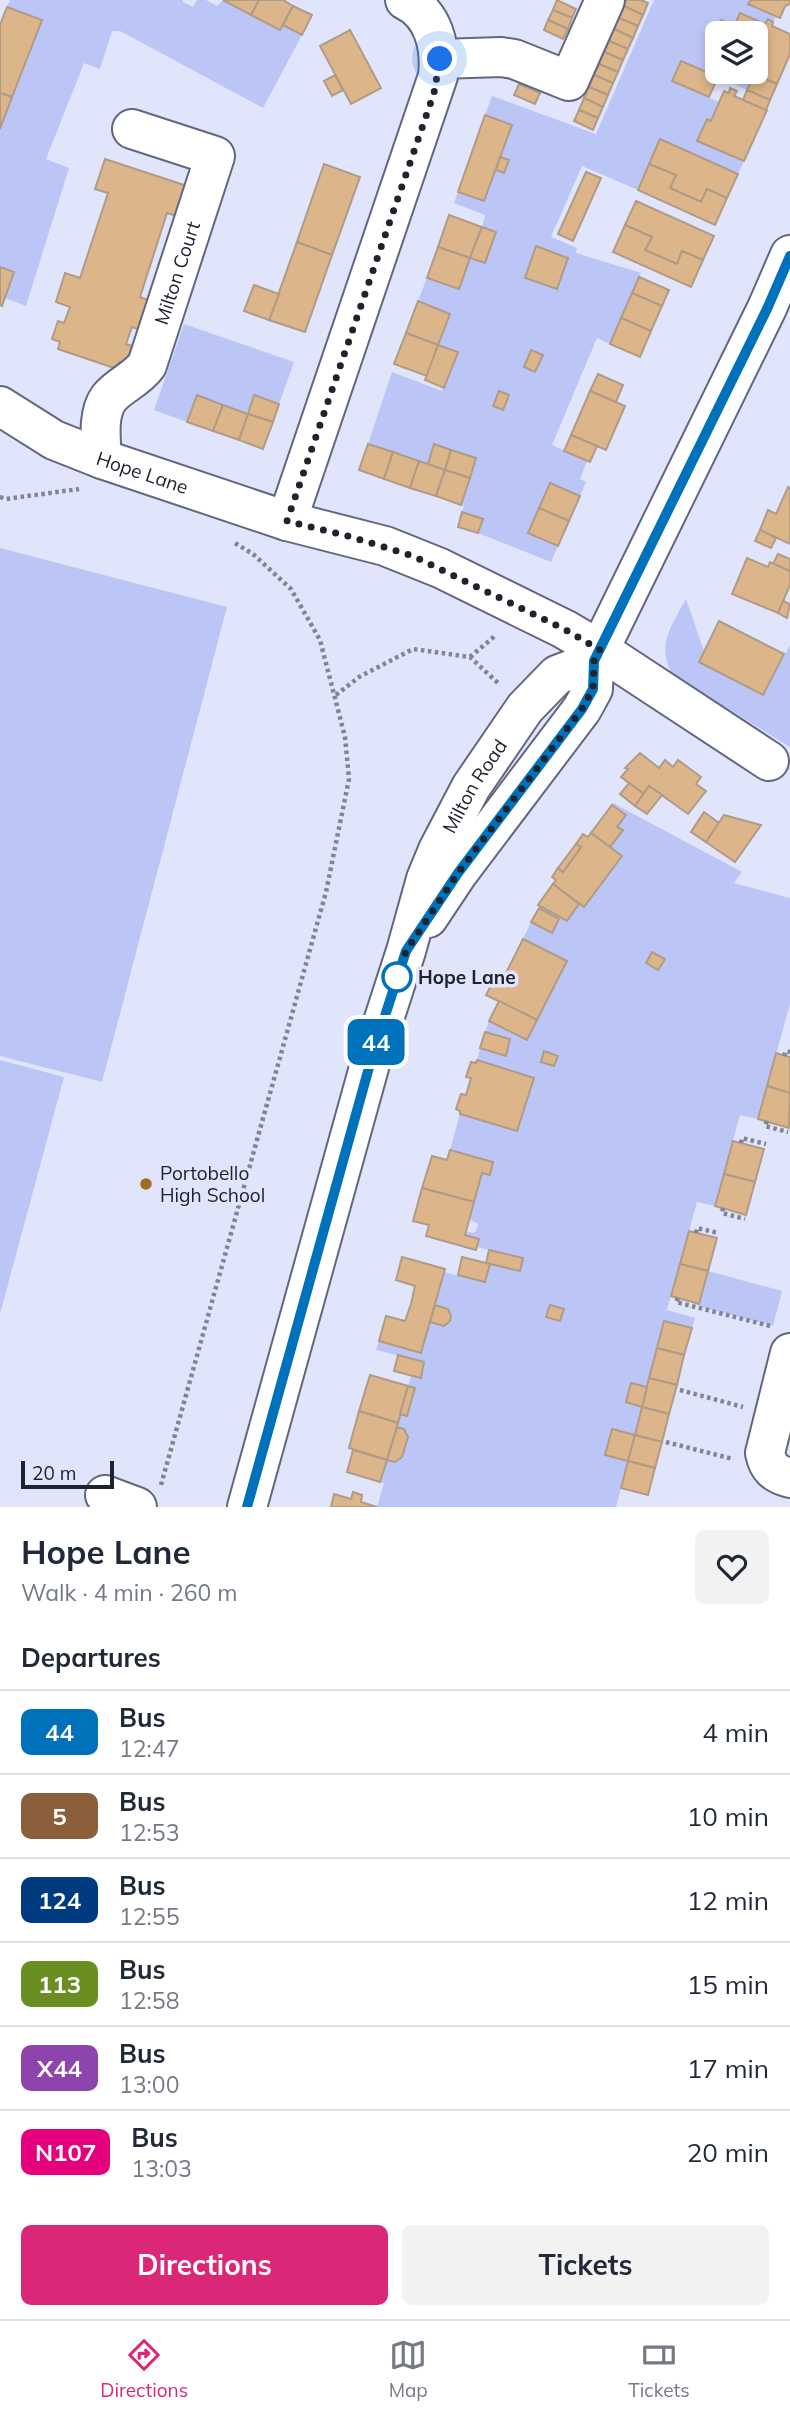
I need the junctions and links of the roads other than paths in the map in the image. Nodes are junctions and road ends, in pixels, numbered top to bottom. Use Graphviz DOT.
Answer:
graph roads {
  1 [pos="405,0"];
  2 [pos="605,0"];
  3 [pos="440,59"];
  4 [pos="132,129"];
  5 [pos="790,256"];
  6 [pos="0,405"];
  7 [pos="96,474"];
  8 [pos="287,521"];
  9 [pos="597,656"];
  10 [pos="769,761"];
  11 [pos="783,1340"];
  12 [pos="780,1473"];
  13 [pos="247,1507"];
  1 -- 3 [label="street"];
  2 -- 3 [label="street"];
  3 -- 8 [label="street"];
  4 -- 7 [label="street, Milton Court"];
  5 -- 9 [label="street, Milton Road"];
  6 -- 7 [label="street, Hope Lane"];
  7 -- 8 [label="street, Hope Lane"];
  8 -- 9 [label="street, Hope Lane"];
  9 -- 10 [label="street, Hope Lane"];
  9 -- 13 [label="street, Milton Road"];
  11 -- 12 [label="street"];
}
